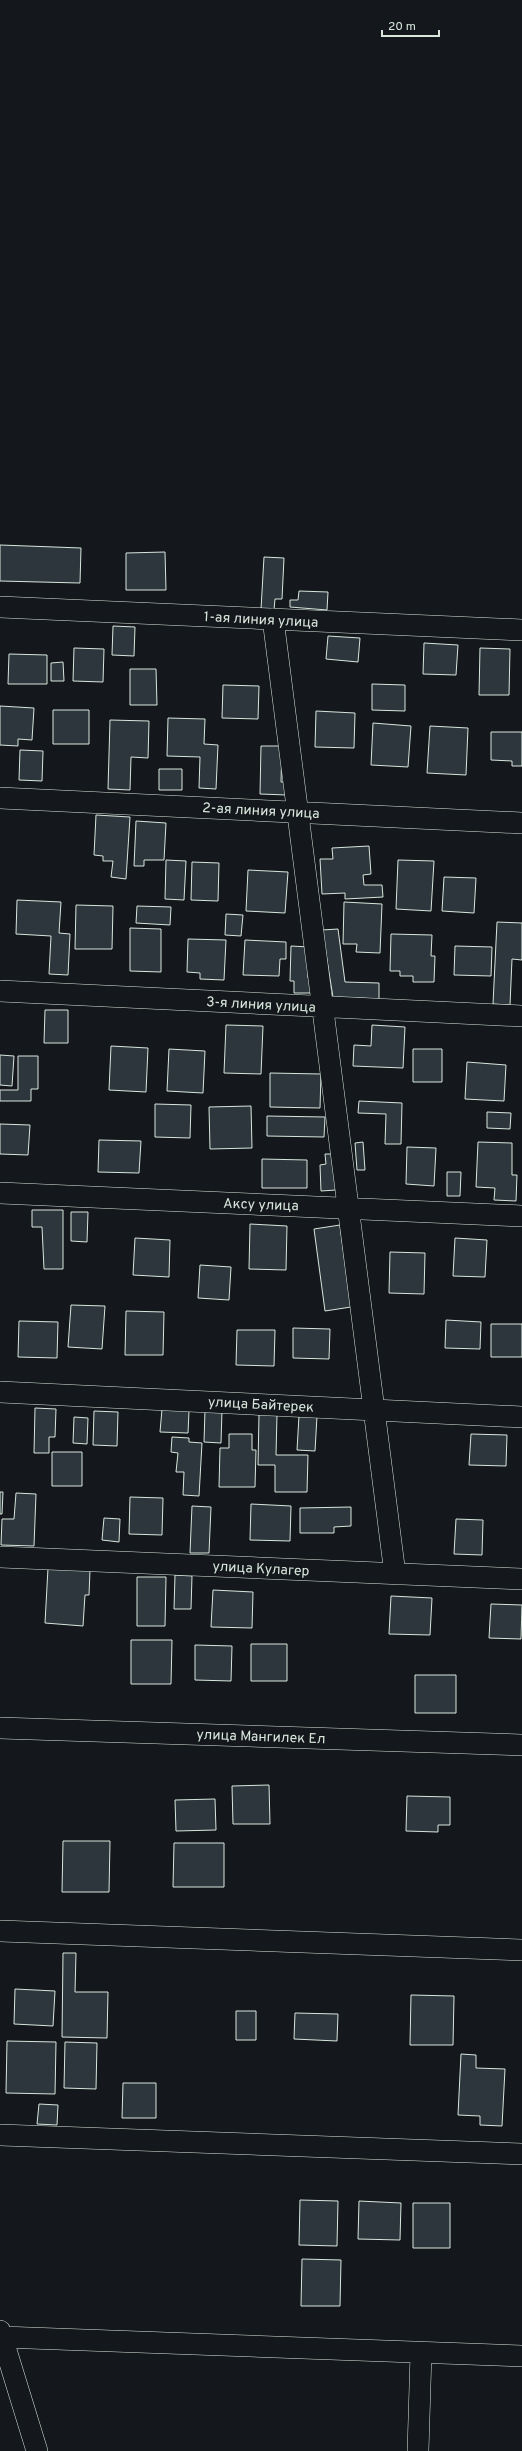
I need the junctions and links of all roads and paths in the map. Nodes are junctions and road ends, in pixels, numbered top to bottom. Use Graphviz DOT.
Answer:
graph roads {
  1 [pos="0,607"];
  2 [pos="273,619"];
  3 [pos="522,630"];
  4 [pos="0,798"];
  5 [pos="298,812"];
  6 [pos="522,823"];
  7 [pos="0,991"];
  8 [pos="323,1007"];
  9 [pos="522,1016"];
  10 [pos="0,1193"];
  11 [pos="348,1208"];
  12 [pos="522,1216"];
  13 [pos="0,1392"];
  14 [pos="374,1410"];
  15 [pos="522,1417"];
  16 [pos="0,1557"];
  17 [pos="395,1574"];
  18 [pos="522,1580"];
  19 [pos="0,1728"];
  20 [pos="522,1745"];
  21 [pos="0,1931"];
  22 [pos="522,1950"];
  23 [pos="0,2135"];
  24 [pos="522,2154"];
  25 [pos="1,2334"];
  26 [pos="421,2353"];
  27 [pos="522,2356"];
  28 [pos="37,2451"];
  29 [pos="418,2451"];
  1 -- 2 [label="street, 1-ая линия улица"];
  2 -- 3 [label="street, 1-ая линия улица"];
  2 -- 5 [label="street"];
  4 -- 5 [label="street, 2-ая линия улица"];
  5 -- 6 [label="street, 2-ая линия улица"];
  5 -- 8 [label="street"];
  7 -- 8 [label="street, 3-я линия улица"];
  8 -- 9 [label="street, 3-я линия улица"];
  8 -- 11 [label="street"];
  10 -- 11 [label="street, Аксу улица"];
  11 -- 12 [label="street, Аксу улица"];
  11 -- 14 [label="street"];
  13 -- 14 [label="street, улица Байтерек"];
  14 -- 15 [label="street, улица Байтерек"];
  14 -- 17 [label="street"];
  16 -- 17 [label="street, улица Кулагер"];
  17 -- 18 [label="street, улица Кулагер"];
  19 -- 20 [label="street, улица Мангилек Ел"];
  21 -- 22 [label="street"];
  23 -- 24 [label="street"];
  25 -- 26 [label="street"];
  25 -- 28 [label="street"];
  26 -- 27 [label="street"];
  26 -- 29 [label="street"];
}
